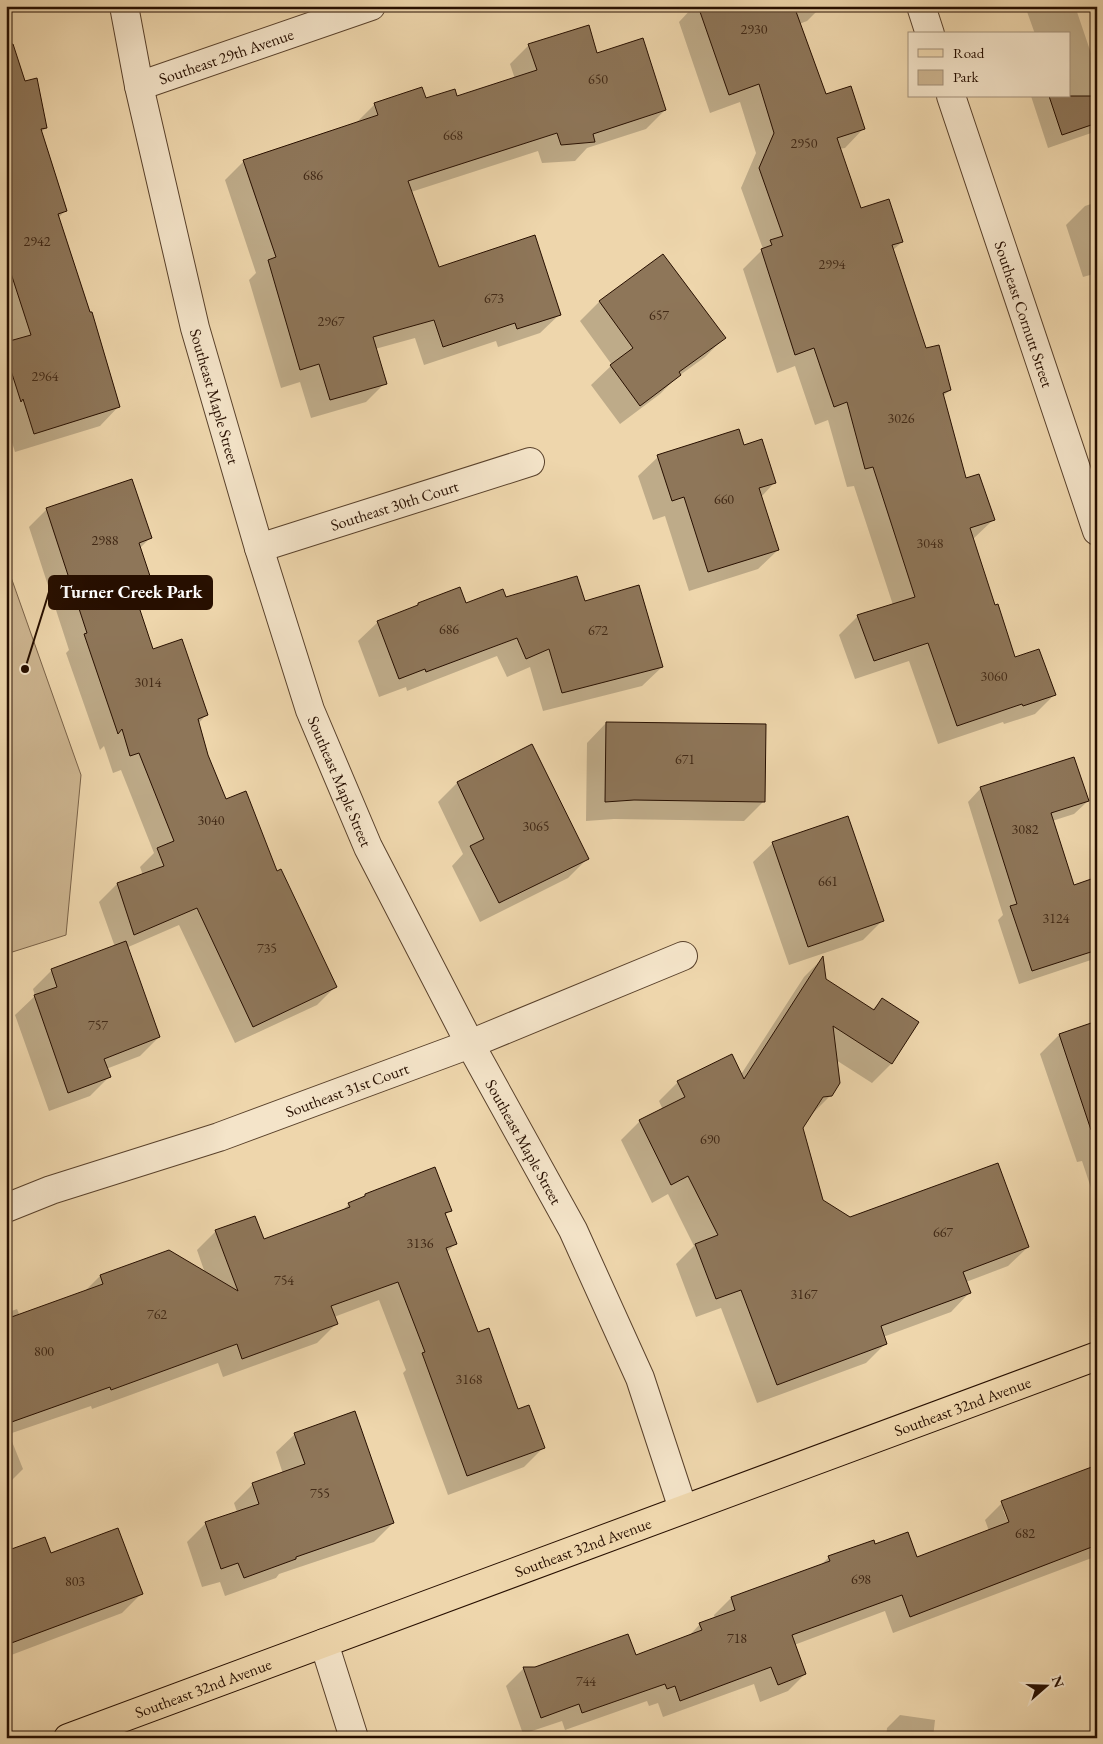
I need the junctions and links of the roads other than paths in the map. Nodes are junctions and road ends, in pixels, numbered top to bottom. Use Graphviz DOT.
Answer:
graph roads {
  1 [pos="124,6"];
  2 [pos="371,6"];
  3 [pos="921,6"];
  4 [pos="929,32"];
  5 [pos="139,86"];
  6 [pos="952,98"];
  7 [pos="530,462"];
  8 [pos="1097,531"];
  9 [pos="259,548"];
  10 [pos="683,956"];
  11 [pos="470,1044"];
  12 [pos="6,1208"];
  13 [pos="1097,1356"];
  14 [pos="683,1509"];
  15 [pos="324,1643"];
  16 [pos="68,1738"];
  17 [pos="354,1738"];
  1 -- 5 [label="street, Southeast Maple Street"];
  2 -- 5 [label="street, Southeast 29th Avenue"];
  3 -- 4 [label="street"];
  5 -- 9 [label="street, Southeast Maple Street"];
  6 -- 8 [label="street, Southeast Cornutt Street"];
  7 -- 9 [label="street, Southeast 30th Court"];
  9 -- 11 [label="street, Southeast Maple Street"];
  10 -- 11 [label="street, Southeast 31st Court"];
  11 -- 12 [label="street, Southeast 31st Court"];
  11 -- 14 [label="street, Southeast Maple Street"];
  13 -- 14 [label="main road, Southeast 32nd Avenue"];
  14 -- 15 [label="main road, Southeast 32nd Avenue"];
  15 -- 16 [label="main road, Southeast 32nd Avenue"];
  15 -- 17 [label="street"];
}
